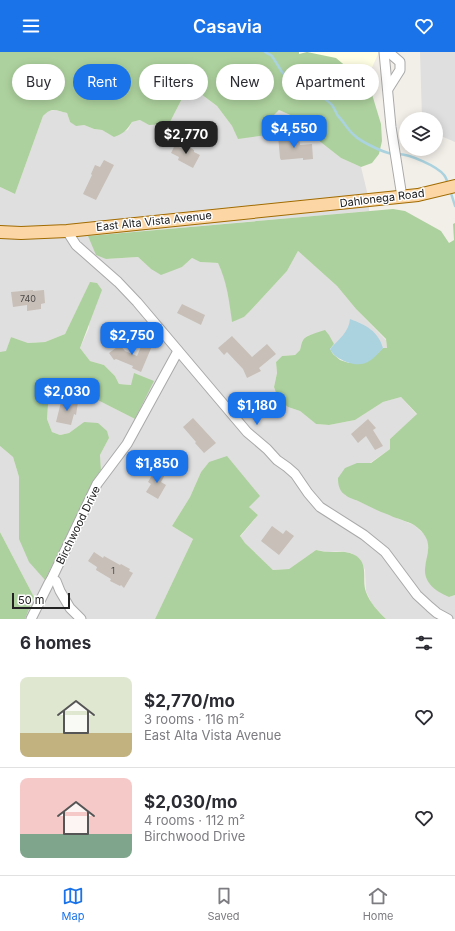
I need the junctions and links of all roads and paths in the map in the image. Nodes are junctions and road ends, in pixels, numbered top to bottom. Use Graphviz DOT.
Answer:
graph roads {
  1 [pos="384,52"];
  2 [pos="387,52"];
  3 [pos="388,89"];
  4 [pos="455,186"];
  5 [pos="402,197"];
  6 [pos="309,206"];
  7 [pos="68,230"];
  8 [pos="0,232"];
  9 [pos="178,351"];
  10 [pos="52,580"];
  11 [pos="31,619"];
  12 [pos="81,619"];
  13 [pos="448,619"];
  1 -- 3 [label="street"];
  2 -- 3 [label="street"];
  3 -- 5 [label="street"];
  4 -- 5 [label="main road, Dahlonega Road"];
  5 -- 6 [label="main road, Dahlonega Road"];
  6 -- 7 [label="main road, East Alta Vista Avenue"];
  7 -- 8 [label="main road, East Alta Vista Avenue"];
  7 -- 9 [label="street"];
  9 -- 10 [label="street, Birchwood Drive"];
  9 -- 13 [label="street"];
  10 -- 11 [label="street, Birchwood Drive"];
  10 -- 12 [label="street"];
}
